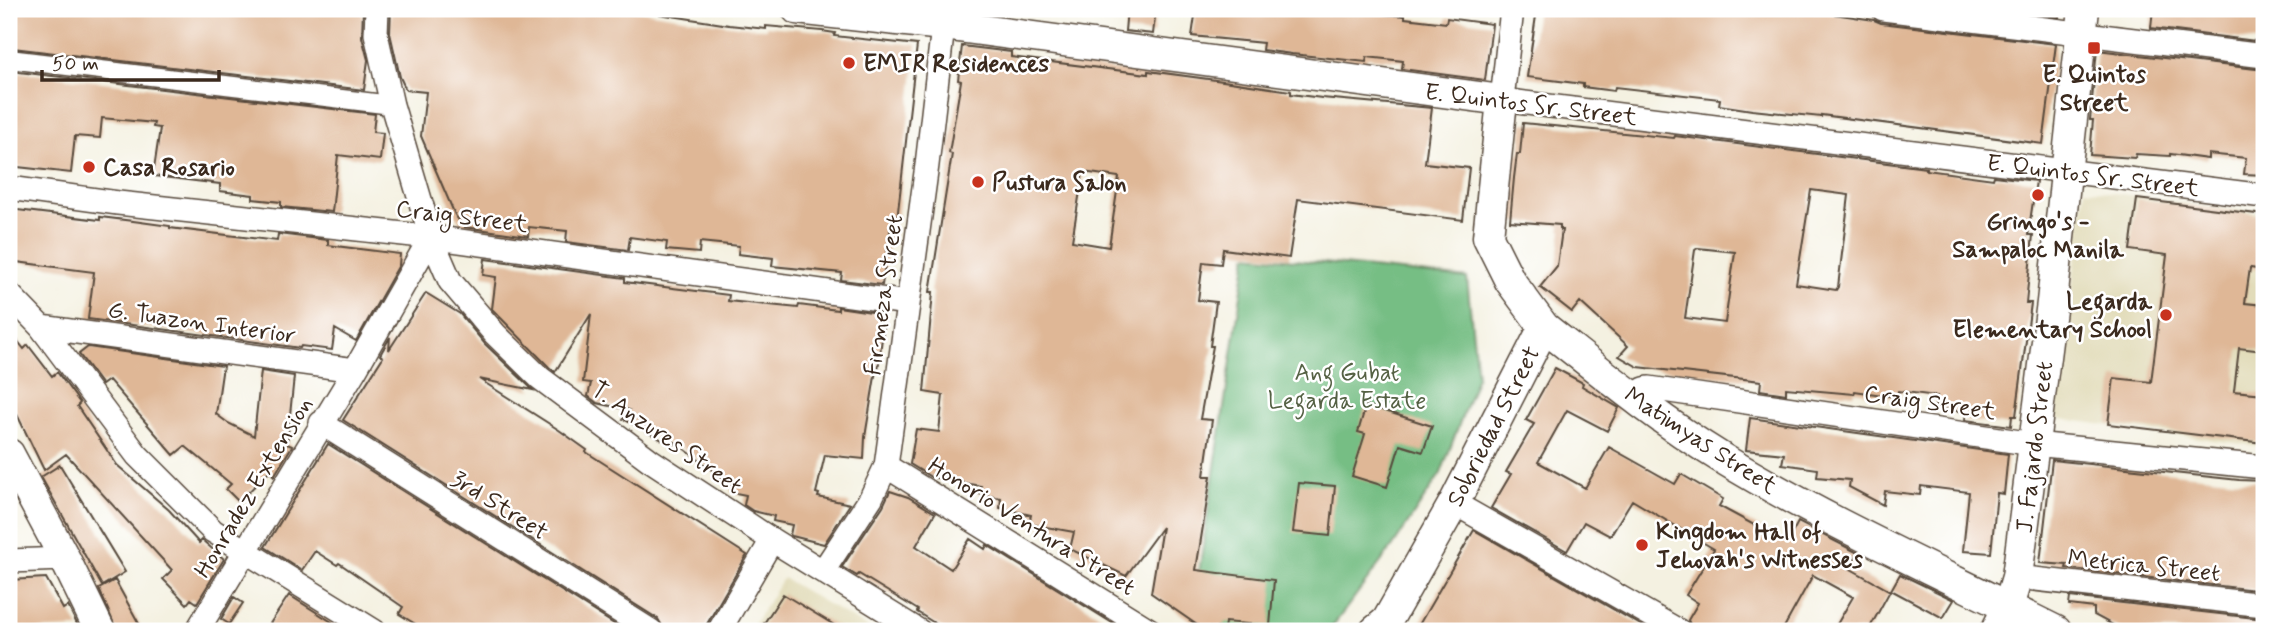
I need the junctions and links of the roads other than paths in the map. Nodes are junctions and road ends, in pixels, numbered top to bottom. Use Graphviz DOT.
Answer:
graph roads {
  1 [pos="377,9"];
  2 [pos="797,9"];
  3 [pos="1512,9"];
  4 [pos="1882,9"];
  5 [pos="944,17"];
  6 [pos="2083,22"];
  7 [pos="2264,56"];
  8 [pos="9,59"];
  9 [pos="1502,100"];
  10 [pos="392,105"];
  11 [pos="2065,172"];
  12 [pos="9,188"];
  13 [pos="2264,196"];
  14 [pos="430,237"];
  15 [pos="9,294"];
  16 [pos="908,303"];
  17 [pos="41,327"];
  18 [pos="1544,327"];
  19 [pos="355,370"];
  20 [pos="1634,398"];
  21 [pos="321,423"];
  22 [pos="2034,444"];
  23 [pos="9,454"];
  24 [pos="886,466"];
  25 [pos="2264,467"];
  26 [pos="1454,503"];
  27 [pos="772,540"];
  28 [pos="245,551"];
  29 [pos="65,559"];
  30 [pos="9,561"];
  31 [pos="823,571"];
  32 [pos="2017,577"];
  33 [pos="2264,605"];
  34 [pos="2002,619"];
  35 [pos="1387,628"];
  36 [pos="100,631"];
  37 [pos="197,631"];
  38 [pos="374,631"];
  39 [pos="651,631"];
  40 [pos="719,631"];
  41 [pos="919,631"];
  42 [pos="1151,631"];
  43 [pos="1679,631"];
  44 [pos="2056,631"];
  1 -- 10 [label="street, T. Anzures Street"];
  2 -- 5 [label="street, E. Quintos Sr. Street"];
  3 -- 9 [label="street, Sobriedad Street"];
  4 -- 6 [label="street"];
  5 -- 9 [label="street, E. Quintos Sr. Street"];
  5 -- 16 [label="street, Firmeza Street"];
  6 -- 7 [label="street"];
  6 -- 11 [label="street, J. Fajardo Street"];
  8 -- 10 [label="street"];
  9 -- 11 [label="street, E. Quintos Sr. Street"];
  9 -- 18 [label="street, Sobriedad Street"];
  10 -- 14 [label="street, T. Anzures Street"];
  11 -- 13 [label="street, E. Quintos Sr. Street"];
  11 -- 22 [label="street, J. Fajardo Street"];
  12 -- 14 [label="street, Craig Street"];
  14 -- 16 [label="street, Craig Street"];
  14 -- 19 [label="street, Honradez Extension"];
  14 -- 27 [label="street, T. Anzures Street"];
  15 -- 17 [label="street"];
  16 -- 24 [label="street, Firmeza Street"];
  17 -- 19 [label="street, G. Tuazon Interior"];
  17 -- 28 [label="street"];
  18 -- 20 [label="street, Matimyas Street"];
  18 -- 26 [label="street, Sobriedad Street"];
  19 -- 21 [label="street, Honradez Extension"];
  20 -- 22 [label="street, Craig Street"];
  20 -- 34 [label="street, Matimyas Street"];
  21 -- 28 [label="street, Honradez Extension"];
  21 -- 39 [label="street, 3rd Street"];
  22 -- 25 [label="street, Craig Street"];
  22 -- 32 [label="street, J. Fajardo Street"];
  23 -- 29 [label="street"];
  24 -- 31 [label="street, Firmeza Street"];
  24 -- 42 [label="street, Honorio Ventura Street"];
  26 -- 35 [label="street, Sobriedad Street"];
  26 -- 43 [label="street"];
  27 -- 31 [label="street, T. Anzures Street"];
  27 -- 40 [label="street"];
  28 -- 37 [label="street, Honradez Extension"];
  28 -- 38 [label="street"];
  29 -- 30 [label="street"];
  29 -- 36 [label="street"];
  31 -- 41 [label="street, T. Anzures Street"];
  32 -- 33 [label="street, Metrica Street"];
  32 -- 34 [label="street, J. Fajardo Street"];
  34 -- 44 [label="street, Matimyas Street"];
}
